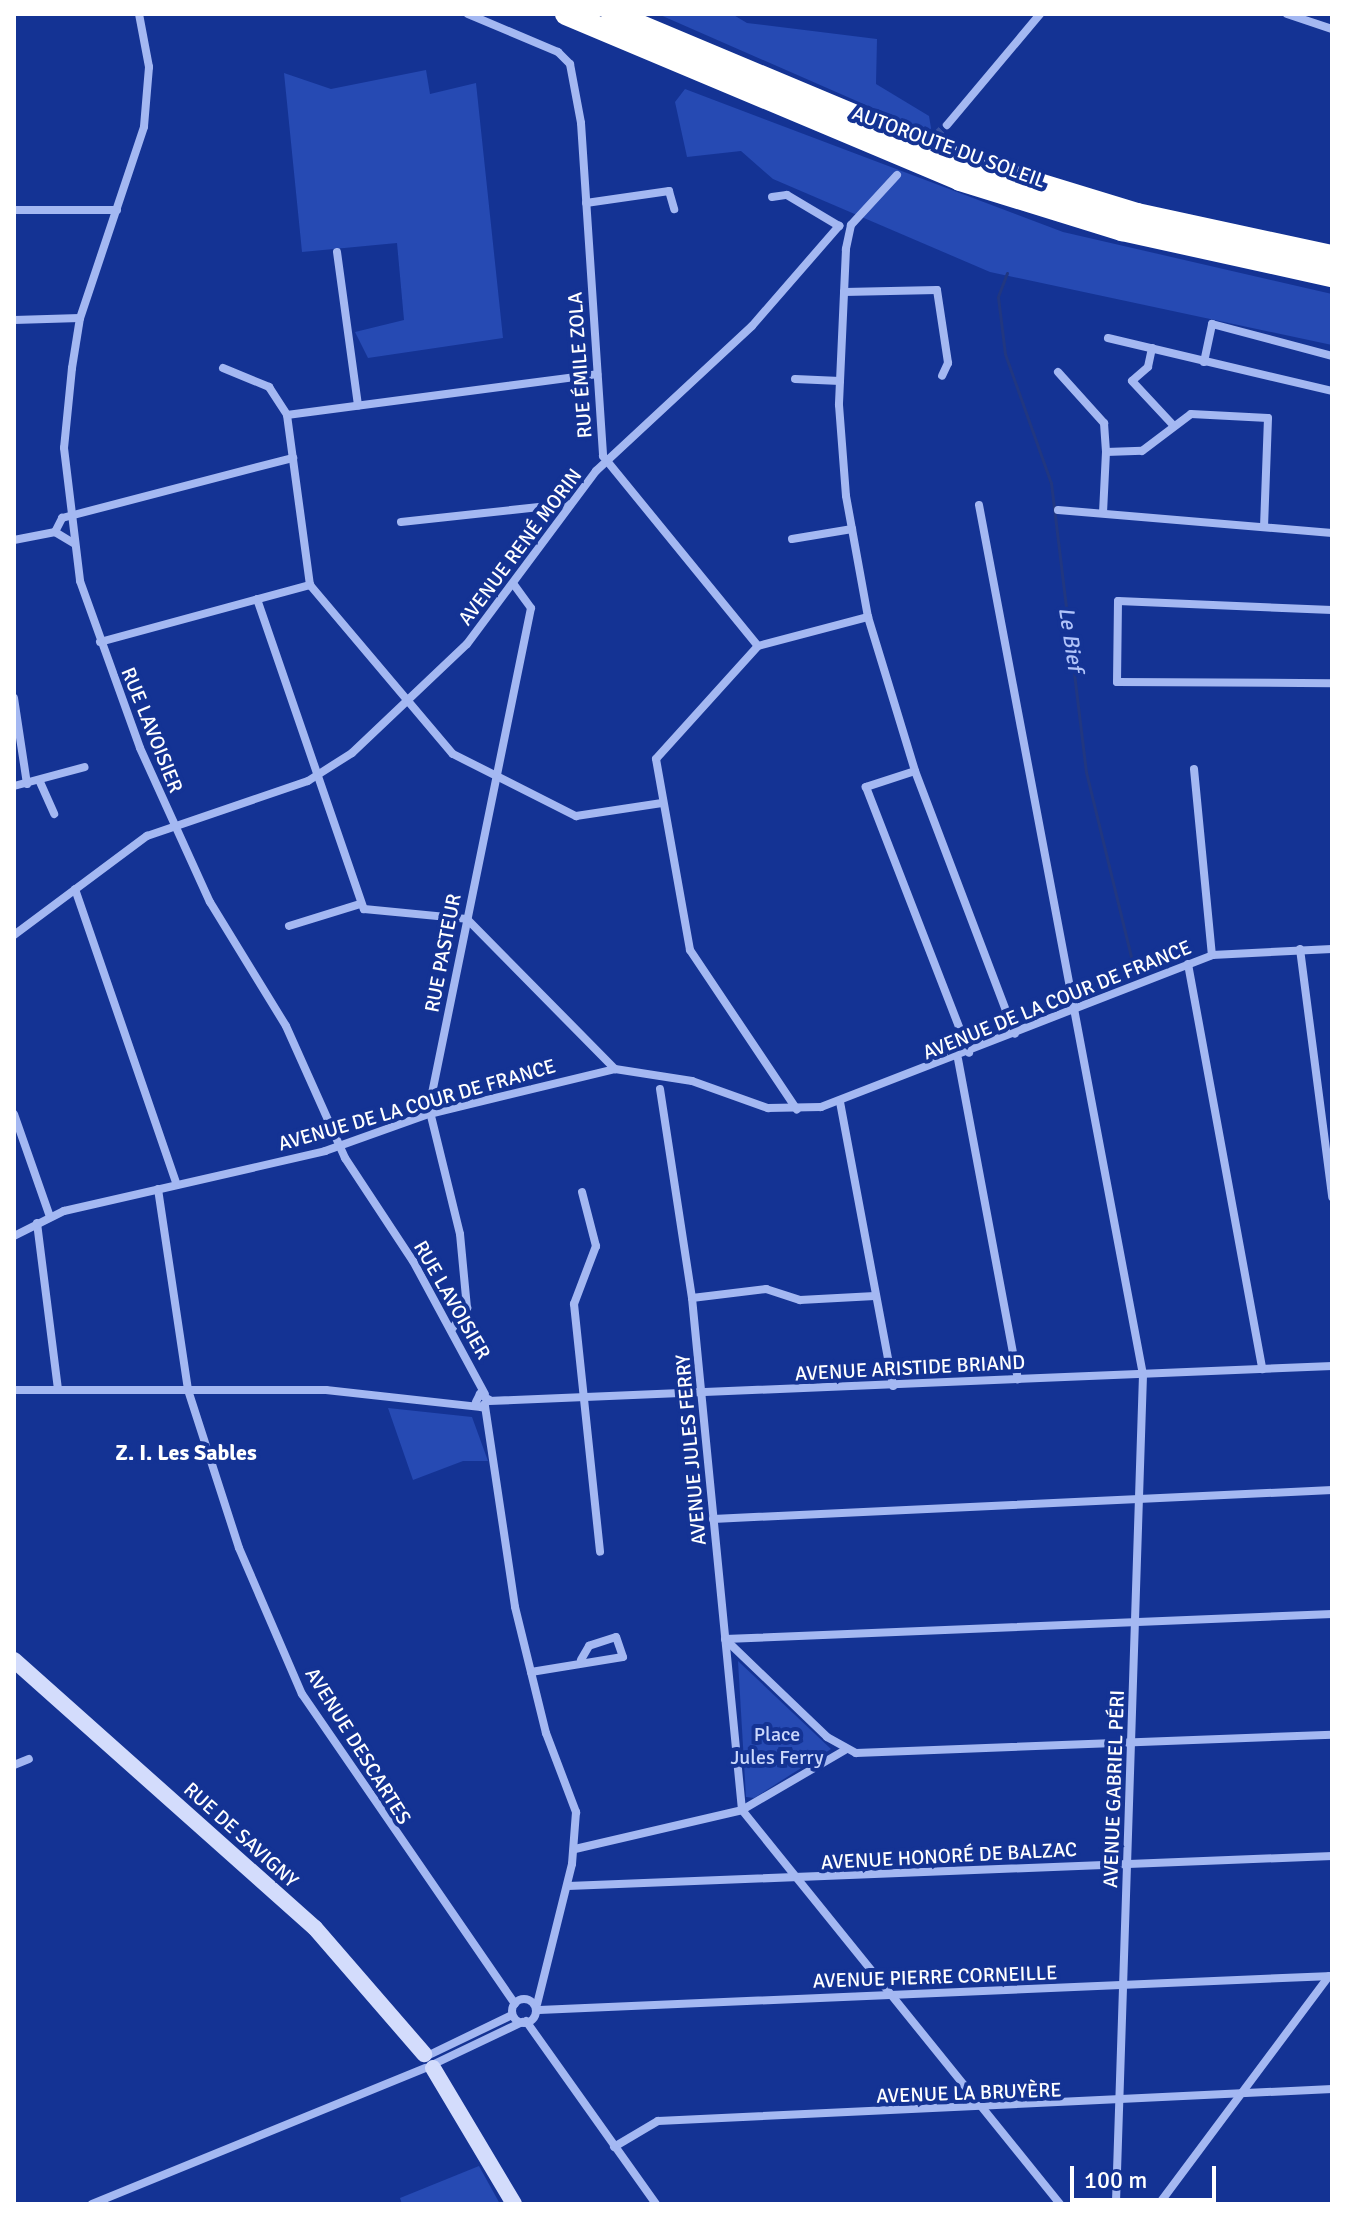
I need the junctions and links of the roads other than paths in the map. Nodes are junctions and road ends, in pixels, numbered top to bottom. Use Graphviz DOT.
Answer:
graph roads {
  1 [pos="139,14"];
  2 [pos="468,14"];
  3 [pos="566,14"];
  4 [pos="612,14"];
  5 [pos="1040,14"];
  6 [pos="1287,14"];
  7 [pos="1305,14"];
  8 [pos="1332,29"];
  9 [pos="947,125"];
  10 [pos="897,175"];
  11 [pos="772,197"];
  12 [pos="586,203"];
  13 [pos="674,209"];
  14 [pos="14,210"];
  15 [pos="117,210"];
  16 [pos="851,225"];
  17 [pos="839,226"];
  18 [pos="337,252"];
  19 [pos="1332,256"];
  20 [pos="1332,276"];
  21 [pos="844,292"];
  22 [pos="80,318"];
  23 [pos="14,320"];
  24 [pos="1108,338"];
  25 [pos="1152,348"];
  26 [pos="1332,356"];
  27 [pos="1204,362"];
  28 [pos="223,368"];
  29 [pos="1058,372"];
  30 [pos="597,374"];
  31 [pos="942,376"];
  32 [pos="795,379"];
  33 [pos="840,381"];
  34 [pos="1332,391"];
  35 [pos="358,406"];
  36 [pos="287,415"];
  37 [pos="1173,425"];
  38 [pos="1106,452"];
  39 [pos="293,458"];
  40 [pos="607,460"];
  41 [pos="567,504"];
  42 [pos="979,505"];
  43 [pos="1058,510"];
  44 [pos="1103,513"];
  45 [pos="72,515"];
  46 [pos="401,522"];
  47 [pos="1264,525"];
  48 [pos="852,529"];
  49 [pos="55,532"];
  50 [pos="1332,533"];
  51 [pos="792,539"];
  52 [pos="14,540"];
  53 [pos="75,544"];
  54 [pos="310,585"];
  55 [pos="514,585"];
  56 [pos="257,599"];
  57 [pos="1332,610"];
  58 [pos="868,617"];
  59 [pos="100,642"];
  60 [pos="758,646"];
  61 [pos="1332,683"];
  62 [pos="14,698"];
  63 [pos="407,704"];
  64 [pos="85,767"];
  65 [pos="1194,769"];
  66 [pos="915,771"];
  67 [pos="495,774"];
  68 [pos="319,775"];
  69 [pos="40,782"];
  70 [pos="27,784"];
  71 [pos="14,786"];
  72 [pos="662,803"];
  73 [pos="54,814"];
  74 [pos="174,824"];
  75 [pos="76,894"];
  76 [pos="360,904"];
  77 [pos="467,919"];
  78 [pos="289,926"];
  79 [pos="14,935"];
  80 [pos="1300,949"];
  81 [pos="1332,949"];
  82 [pos="1212,955"];
  83 [pos="1188,964"];
  84 [pos="1076,1009"];
  85 [pos="1015,1034"];
  86 [pos="969,1053"];
  87 [pos="958,1059"];
  88 [pos="615,1069"];
  89 [pos="660,1089"];
  90 [pos="840,1102"];
  91 [pos="797,1110"];
  92 [pos="14,1114"];
  93 [pos="429,1114"];
  94 [pos="339,1147"];
  95 [pos="177,1185"];
  96 [pos="158,1189"];
  97 [pos="582,1192"];
  98 [pos="1332,1197"];
  99 [pos="50,1217"];
  100 [pos="37,1223"];
  101 [pos="14,1236"];
  102 [pos="875,1296"];
  103 [pos="692,1298"];
  104 [pos="452,1329"];
  105 [pos="1332,1366"];
  106 [pos="1262,1369"];
  107 [pos="1143,1375"];
  108 [pos="1018,1379"];
  109 [pos="893,1386"];
  110 [pos="58,1389"];
  111 [pos="14,1390"];
  112 [pos="188,1390"];
  113 [pos="702,1393"];
  114 [pos="584,1398"];
  115 [pos="484,1401"];
  116 [pos="1332,1490"];
  117 [pos="1140,1502"];
  118 [pos="713,1519"];
  119 [pos="600,1552"];
  120 [pos="1332,1614"];
  121 [pos="1136,1623"];
  122 [pos="725,1639"];
  123 [pos="14,1660"];
  124 [pos="581,1660"];
  125 [pos="531,1672"];
  126 [pos="1332,1735"];
  127 [pos="1131,1743"];
  128 [pos="845,1750"];
  129 [pos="29,1759"];
  130 [pos="14,1765"];
  131 [pos="742,1810"];
  132 [pos="575,1849"];
  133 [pos="1332,1856"];
  134 [pos="1127,1864"];
  135 [pos="798,1879"];
  136 [pos="568,1886"];
  137 [pos="1331,1975"];
  138 [pos="1123,1986"];
  139 [pos="891,1995"];
  140 [pos="515,2004"];
  141 [pos="538,2007"];
  142 [pos="510,2016"];
  143 [pos="524,2022"];
  144 [pos="429,2062"];
  145 [pos="1332,2089"];
  146 [pos="1239,2098"];
  147 [pos="1119,2103"];
  148 [pos="984,2109"];
  149 [pos="614,2147"];
  150 [pos="92,2204"];
  151 [pos="514,2204"];
  152 [pos="656,2204"];
  153 [pos="1060,2204"];
  154 [pos="1116,2204"];
  155 [pos="1159,2204"];
  1 -- 15 [label="street, RUE LAVOISIER"];
  2 -- 12 [label="street, RUE ÉMILE ZOLA"];
  3 -- 20 [label="highway, AUTOROUTE DU SOLEIL"];
  4 -- 19 [label="highway, AUTOROUTE DU SOLEIL"];
  5 -- 9 [label="street"];
  6 -- 7 [label="street"];
  7 -- 8 [label="street"];
  10 -- 16 [label="street"];
  11 -- 17 [label="street"];
  12 -- 13 [label="street"];
  12 -- 30 [label="street, RUE ÉMILE ZOLA"];
  14 -- 15 [label="street"];
  15 -- 22 [label="street, RUE LAVOISIER"];
  16 -- 17 [label="street"];
  16 -- 21 [label="street"];
  17 -- 40 [label="street, AVENUE RENÉ MORIN"];
  18 -- 35 [label="street"];
  21 -- 31 [label="street"];
  21 -- 33 [label="street"];
  22 -- 23 [label="street"];
  22 -- 45 [label="street, RUE LAVOISIER"];
  24 -- 25 [label="street"];
  25 -- 27 [label="street"];
  25 -- 37 [label="street"];
  26 -- 27 [label="street"];
  27 -- 34 [label="street"];
  28 -- 36 [label="street"];
  29 -- 38 [label="street"];
  30 -- 35 [label="street"];
  30 -- 40 [label="street, RUE ÉMILE ZOLA"];
  32 -- 33 [label="street"];
  33 -- 48 [label="street"];
  35 -- 36 [label="street"];
  36 -- 39 [label="street"];
  37 -- 38 [label="street"];
  37 -- 47 [label="street"];
  38 -- 44 [label="street"];
  39 -- 45 [label="street"];
  39 -- 54 [label="street"];
  40 -- 41 [label="street, AVENUE RENÉ MORIN"];
  40 -- 60 [label="street, RUE ÉMILE ZOLA"];
  41 -- 46 [label="street"];
  41 -- 55 [label="street, AVENUE RENÉ MORIN"];
  42 -- 84 [label="street, AVENUE GABRIEL PÉRI"];
  43 -- 44 [label="street"];
  44 -- 47 [label="street"];
  45 -- 49 [label="street"];
  45 -- 53 [label="street, RUE LAVOISIER"];
  47 -- 50 [label="street"];
  48 -- 51 [label="street"];
  48 -- 58 [label="street"];
  49 -- 52 [label="street"];
  49 -- 53 [label="street"];
  53 -- 59 [label="street, RUE LAVOISIER"];
  54 -- 56 [label="street"];
  54 -- 63 [label="street"];
  55 -- 63 [label="street, AVENUE RENÉ MORIN"];
  55 -- 67 [label="street, RUE PASTEUR"];
  56 -- 59 [label="street"];
  56 -- 68 [label="street"];
  57 -- 61 [label="street"];
  58 -- 60 [label="street"];
  58 -- 66 [label="street"];
  59 -- 74 [label="street, RUE LAVOISIER"];
  60 -- 72 [label="street"];
  62 -- 70 [label="street"];
  63 -- 67 [label="street"];
  63 -- 68 [label="street, AVENUE RENÉ MORIN"];
  64 -- 69 [label="street"];
  65 -- 82 [label="street"];
  66 -- 85 [label="street"];
  66 -- 86 [label="street"];
  67 -- 72 [label="street"];
  67 -- 77 [label="street, RUE PASTEUR"];
  68 -- 74 [label="street, AVENUE RENÉ MORIN"];
  68 -- 76 [label="street"];
  69 -- 70 [label="street"];
  69 -- 73 [label="street"];
  70 -- 71 [label="street"];
  72 -- 91 [label="street"];
  74 -- 75 [label="street, AVENUE RENÉ MORIN"];
  74 -- 94 [label="street, RUE LAVOISIER"];
  75 -- 79 [label="street, AVENUE RENÉ MORIN"];
  75 -- 95 [label="street"];
  76 -- 77 [label="street"];
  76 -- 78 [label="street"];
  77 -- 88 [label="street"];
  77 -- 93 [label="street, RUE PASTEUR"];
  80 -- 81 [label="street, AVENUE DE LA COUR DE FRANCE"];
  80 -- 82 [label="street, AVENUE DE LA COUR DE FRANCE"];
  80 -- 98 [label="street"];
  82 -- 83 [label="street, AVENUE DE LA COUR DE FRANCE"];
  83 -- 84 [label="street, AVENUE DE LA COUR DE FRANCE"];
  83 -- 106 [label="street"];
  84 -- 85 [label="street, AVENUE DE LA COUR DE FRANCE"];
  84 -- 107 [label="street, AVENUE GABRIEL PÉRI"];
  85 -- 86 [label="street, AVENUE DE LA COUR DE FRANCE"];
  86 -- 87 [label="street, AVENUE DE LA COUR DE FRANCE"];
  87 -- 90 [label="street, AVENUE DE LA COUR DE FRANCE"];
  87 -- 108 [label="street"];
  88 -- 91 [label="street, AVENUE DE LA COUR DE FRANCE"];
  88 -- 93 [label="street, AVENUE DE LA COUR DE FRANCE"];
  89 -- 103 [label="street, AVENUE JULES FERRY"];
  90 -- 91 [label="street, AVENUE DE LA COUR DE FRANCE"];
  90 -- 102 [label="street"];
  92 -- 99 [label="street"];
  93 -- 94 [label="street, AVENUE DE LA COUR DE FRANCE"];
  93 -- 104 [label="street, RUE PASTEUR"];
  94 -- 95 [label="street, AVENUE DE LA COUR DE FRANCE"];
  94 -- 104 [label="street, RUE LAVOISIER"];
  95 -- 96 [label="street, AVENUE DE LA COUR DE FRANCE"];
  96 -- 99 [label="street, AVENUE DE LA COUR DE FRANCE"];
  96 -- 112 [label="street, AVENUE DESCARTES"];
  97 -- 114 [label="street"];
  99 -- 100 [label="street, AVENUE DE LA COUR DE FRANCE"];
  100 -- 101 [label="street, AVENUE DE LA COUR DE FRANCE"];
  100 -- 110 [label="street"];
  102 -- 103 [label="street"];
  102 -- 109 [label="street"];
  103 -- 113 [label="street, AVENUE JULES FERRY"];
  104 -- 115 [label="street, RUE LAVOISIER"];
  105 -- 106 [label="street, AVENUE ARISTIDE BRIAND"];
  106 -- 107 [label="street, AVENUE ARISTIDE BRIAND"];
  107 -- 108 [label="street, AVENUE ARISTIDE BRIAND"];
  107 -- 117 [label="street, AVENUE GABRIEL PÉRI"];
  108 -- 109 [label="street, AVENUE ARISTIDE BRIAND"];
  109 -- 113 [label="street, AVENUE ARISTIDE BRIAND"];
  110 -- 111 [label="street, AVENUE ARISTIDE BRIAND"];
  110 -- 112 [label="street, AVENUE ARISTIDE BRIAND"];
  112 -- 115 [label="street, AVENUE ARISTIDE BRIAND"];
  112 -- 140 [label="street, AVENUE DESCARTES"];
  113 -- 114 [label="street, AVENUE ARISTIDE BRIAND"];
  113 -- 118 [label="street, AVENUE JULES FERRY"];
  114 -- 115 [label="street, AVENUE ARISTIDE BRIAND"];
  114 -- 119 [label="street"];
  115 -- 125 [label="street, RUE LAVOISIER"];
  116 -- 117 [label="street"];
  117 -- 118 [label="street"];
  117 -- 121 [label="street, AVENUE GABRIEL PÉRI"];
  118 -- 122 [label="street, AVENUE JULES FERRY"];
  120 -- 121 [label="street"];
  121 -- 122 [label="street"];
  121 -- 127 [label="street, AVENUE GABRIEL PÉRI"];
  122 -- 128 [label="street"];
  122 -- 131 [label="street, AVENUE JULES FERRY"];
  123 -- 144 [label="street, RUE DE SAVIGNY"];
  124 -- 124 [label="street"];
  124 -- 125 [label="street"];
  125 -- 132 [label="street, RUE LAVOISIER"];
  126 -- 127 [label="street"];
  127 -- 128 [label="street"];
  127 -- 134 [label="street, AVENUE GABRIEL PÉRI"];
  128 -- 131 [label="street"];
  129 -- 130 [label="street"];
  131 -- 132 [label="street"];
  131 -- 135 [label="street"];
  132 -- 136 [label="street, RUE LAVOISIER"];
  133 -- 134 [label="street, AVENUE HONORÉ DE BALZAC"];
  134 -- 135 [label="street, AVENUE HONORÉ DE BALZAC"];
  134 -- 138 [label="street, AVENUE GABRIEL PÉRI"];
  135 -- 136 [label="street, AVENUE HONORÉ DE BALZAC"];
  135 -- 139 [label="street"];
  136 -- 141 [label="street, RUE LAVOISIER"];
  137 -- 138 [label="street, AVENUE PIERRE CORNEILLE"];
  137 -- 146 [label="street"];
  138 -- 139 [label="street, AVENUE PIERRE CORNEILLE"];
  138 -- 147 [label="street, AVENUE GABRIEL PÉRI"];
  139 -- 141 [label="street, AVENUE PIERRE CORNEILLE"];
  139 -- 148 [label="street"];
  140 -- 141 [label="street, AVENUE PIERRE CORNEILLE"];
  140 -- 142 [label="street"];
  141 -- 143 [label="street"];
  142 -- 143 [label="street"];
  142 -- 144 [label="street"];
  143 -- 144 [label="street"];
  143 -- 149 [label="street"];
  144 -- 150 [label="street"];
  144 -- 151 [label="street, RUE DE SAVIGNY"];
  145 -- 146 [label="street, AVENUE LA BRUYÈRE"];
  146 -- 147 [label="street, AVENUE LA BRUYÈRE"];
  146 -- 155 [label="street"];
  147 -- 148 [label="street, AVENUE LA BRUYÈRE"];
  147 -- 154 [label="street, AVENUE GABRIEL PÉRI"];
  148 -- 149 [label="street, AVENUE LA BRUYÈRE"];
  148 -- 153 [label="street"];
  149 -- 152 [label="street"];
}
